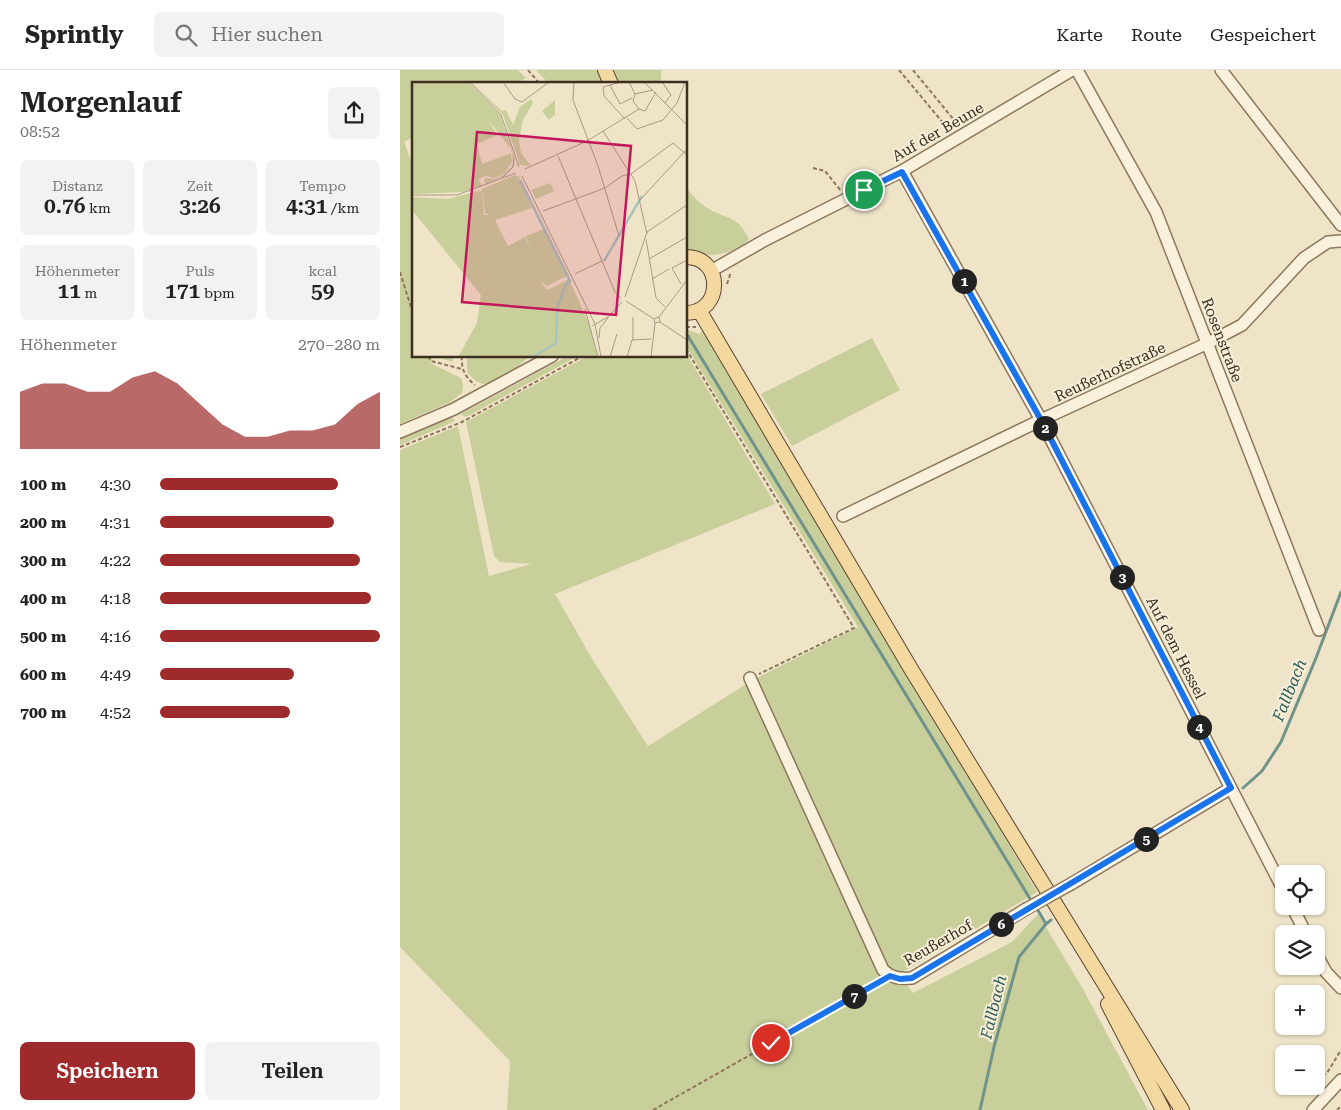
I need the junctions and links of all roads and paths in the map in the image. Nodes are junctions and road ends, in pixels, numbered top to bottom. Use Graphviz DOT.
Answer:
graph roads {
  1 [pos="528,70"];
  2 [pos="605,70"];
  3 [pos="899,70"];
  4 [pos="913,70"];
  5 [pos="1072,70"];
  6 [pos="1077,70"];
  7 [pos="1221,70"];
  8 [pos="538,82"];
  9 [pos="610,82"];
  10 [pos="961,136"];
  11 [pos="813,168"];
  12 [pos="902,172"];
  13 [pos="847,198"];
  14 [pos="1341,225"];
  15 [pos="1341,241"];
  16 [pos="688,257"];
  17 [pos="711,271"];
  18 [pos="400,272"];
  19 [pos="412,311"];
  20 [pos="693,312"];
  21 [pos="1208,343"];
  22 [pos="688,352"];
  23 [pos="429,358"];
  24 [pos="462,358"];
  25 [pos="542,358"];
  26 [pos="549,358"];
  27 [pos="579,358"];
  28 [pos="462,369"];
  29 [pos="526,371"];
  30 [pos="484,393"];
  31 [pos="1041,420"];
  32 [pos="400,432"];
  33 [pos="400,447"];
  34 [pos="843,516"];
  35 [pos="1320,630"];
  36 [pos="750,678"];
  37 [pos="1231,788"];
  38 [pos="1275,873"];
  39 [pos="1066,920"];
  40 [pos="1325,970"];
  41 [pos="890,976"];
  42 [pos="1341,988"];
  43 [pos="1341,1050"];
  44 [pos="1325,1074"];
  45 [pos="1341,1080"];
  46 [pos="1341,1106"];
  47 [pos="653,1110"];
  48 [pos="1163,1110"];
  49 [pos="1182,1110"];
  50 [pos="1313,1110"];
  51 [pos="1337,1110"];
  1 -- 8 [label="path"];
  2 -- 9 [label="main road"];
  3 -- 10 [label="path"];
  4 -- 10 [label="path"];
  5 -- 10 [label="street, Auf der Beune"];
  6 -- 21 [label="street, Rosenstraße"];
  7 -- 14 [label="street"];
  10 -- 12 [label="street, Auf der Beune"];
  11 -- 13 [label="path"];
  12 -- 13 [label="street, Auf der Beune"];
  12 -- 31 [label="street, Auf dem Hessel"];
  13 -- 17 [label="street, Auf der Beune"];
  15 -- 21 [label="street, Reußerhofstraße"];
  16 -- 17 [label="main road"];
  17 -- 20 [label="main road"];
  18 -- 19 [label="path"];
  20 -- 39 [label="main road"];
  21 -- 31 [label="street, Reußerhofstraße"];
  21 -- 35 [label="street, Rosenstraße"];
  22 -- 36 [label="path"];
  23 -- 28 [label="path"];
  24 -- 28 [label="path"];
  25 -- 29 [label="street"];
  26 -- 29 [label="street"];
  27 -- 33 [label="path"];
  28 -- 30 [label="path"];
  29 -- 30 [label="street"];
  30 -- 32 [label="street"];
  31 -- 34 [label="street, Reußerhofstraße"];
  31 -- 37 [label="street, Auf dem Hessel"];
  36 -- 41 [label="street, Reußerhof"];
  37 -- 38 [label="street, Auf dem Hessel"];
  37 -- 41 [label="street, Reußerhof, bridge"];
  39 -- 48 [label="main road"];
  39 -- 49 [label="main road"];
  40 -- 42 [label="street"];
  41 -- 47 [label="path"];
  43 -- 44 [label="path"];
  45 -- 50 [label="street"];
  46 -- 51 [label="path"];
}
